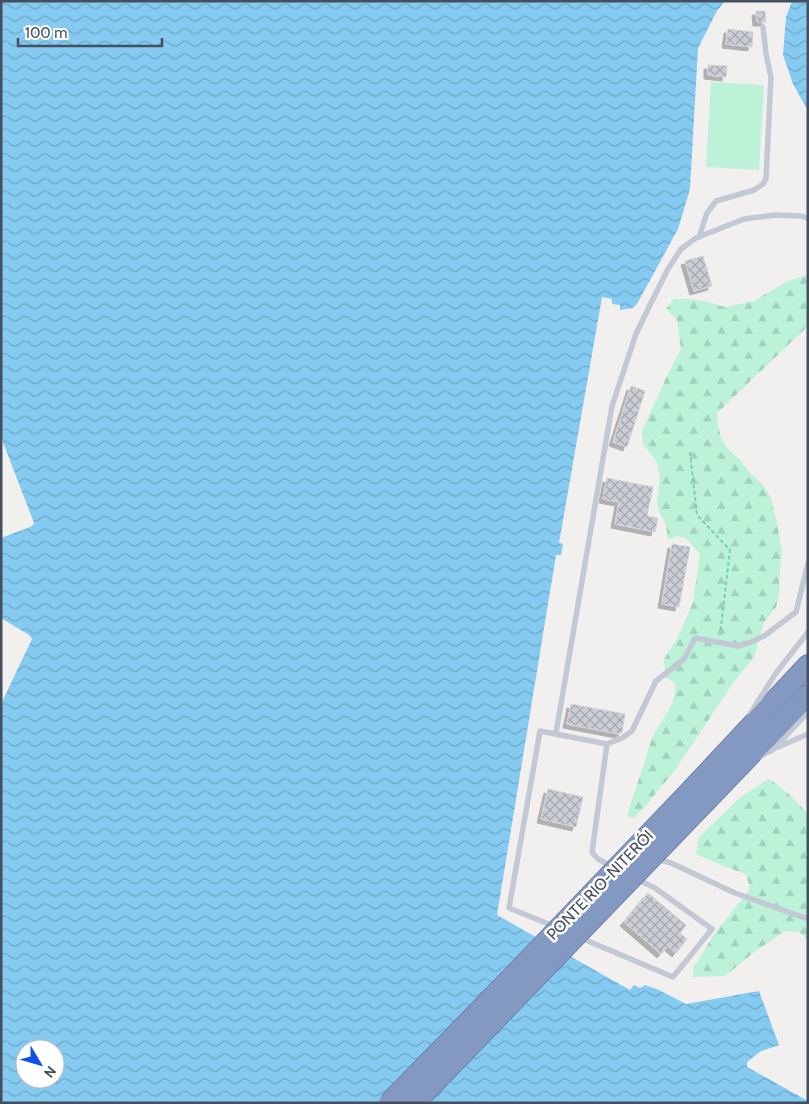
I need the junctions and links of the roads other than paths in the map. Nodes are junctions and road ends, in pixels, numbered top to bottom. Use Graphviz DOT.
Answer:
graph roads {
  1 [pos="763,27"];
  2 [pos="808,218"];
  3 [pos="699,237"];
  4 [pos="808,563"];
  5 [pos="808,632"];
  6 [pos="808,665"];
  7 [pos="808,695"];
  8 [pos="808,712"];
  9 [pos="556,733"];
  10 [pos="808,734"];
  11 [pos="607,744"];
  12 [pos="774,749"];
  13 [pos="731,762"];
  14 [pos="700,794"];
  15 [pos="607,858"];
  16 [pos="615,858"];
  17 [pos="598,859"];
  18 [pos="808,919"];
  19 [pos="564,931"];
  20 [pos="573,934"];
  21 [pos="389,1103"];
  22 [pos="415,1103"];
  1 -- 3 [label="lane"];
  2 -- 3 [label="lane"];
  3 -- 9 [label="lane"];
  4 -- 11 [label="lane"];
  5 -- 13 [label="lane"];
  6 -- 13 [label="highway, PONTE RIO-NITERÓI"];
  7 -- 13 [label="highway, PONTE RIO-NITERÓI"];
  8 -- 12 [label="lane"];
  9 -- 11 [label="lane"];
  9 -- 19 [label="lane"];
  10 -- 12 [label="lane"];
  11 -- 17 [label="lane"];
  12 -- 13 [label="lane"];
  13 -- 14 [label="highway, PONTE RIO-NITERÓI"];
  14 -- 21 [label="highway, PONTE RIO-NITERÓI, bridge"];
  14 -- 22 [label="highway, PONTE RIO-NITERÓI, bridge"];
  15 -- 17 [label="lane"];
  16 -- 18 [label="lane"];
  17 -- 20 [label="lane"];
}
